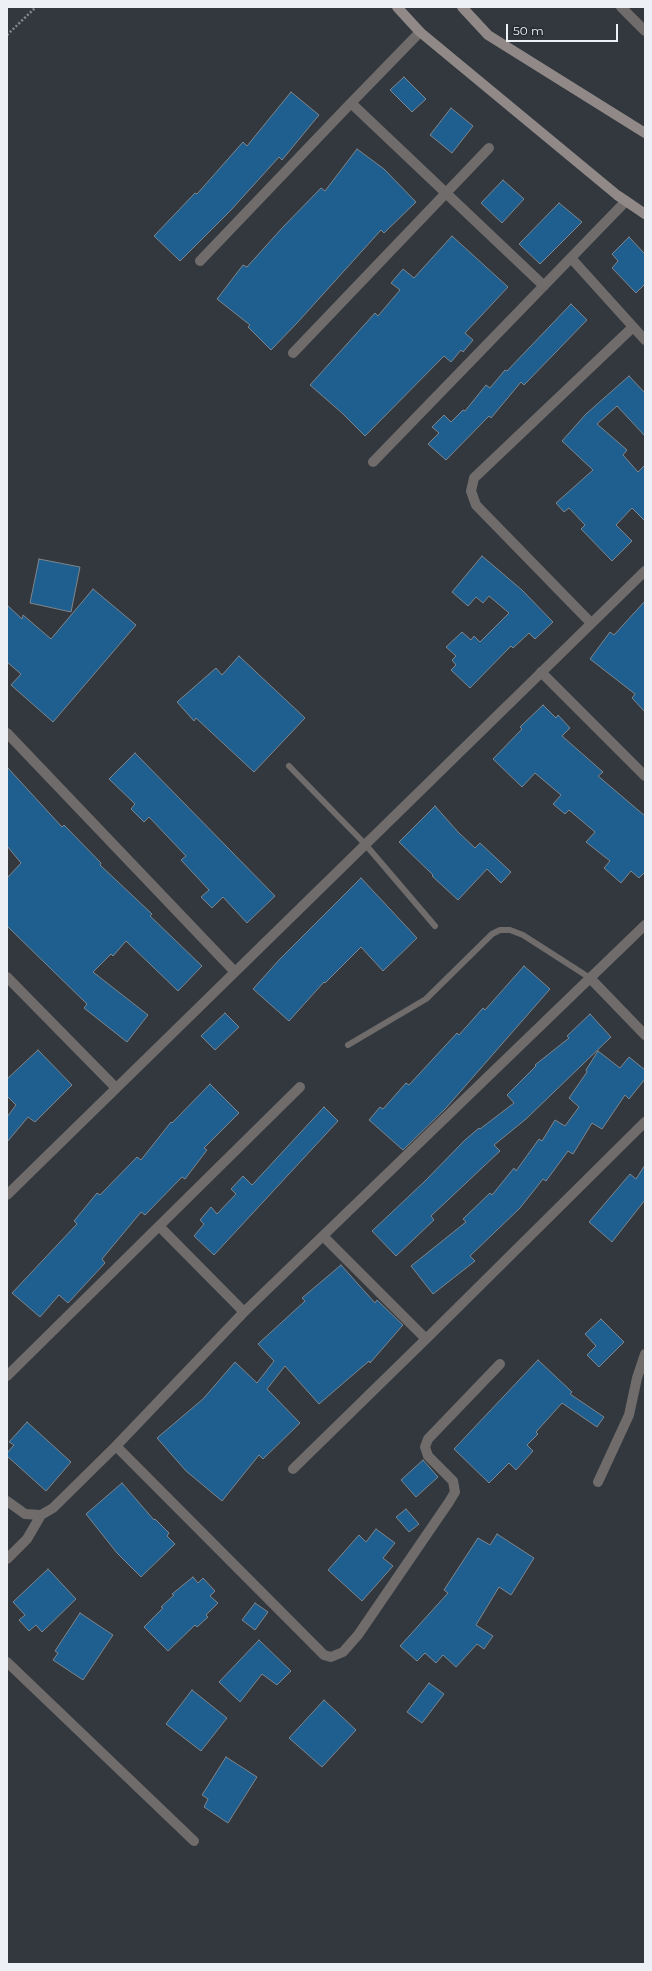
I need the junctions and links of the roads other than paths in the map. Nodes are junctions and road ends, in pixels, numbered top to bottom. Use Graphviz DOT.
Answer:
graph roads {
  1 [pos="397,7"];
  2 [pos="462,7"];
  3 [pos="621,7"];
  4 [pos="645,31"];
  5 [pos="420,32"];
  6 [pos="352,103"];
  7 [pos="645,133"];
  8 [pos="489,148"];
  9 [pos="446,193"];
  10 [pos="626,201"];
  11 [pos="645,214"];
  12 [pos="571,258"];
  13 [pos="200,261"];
  14 [pos="544,286"];
  15 [pos="633,327"];
  16 [pos="645,340"];
  17 [pos="293,353"];
  18 [pos="373,462"];
  19 [pos="645,571"];
  20 [pos="591,624"];
  21 [pos="541,672"];
  22 [pos="7,733"];
  23 [pos="289,766"];
  24 [pos="645,776"];
  25 [pos="365,844"];
  26 [pos="645,925"];
  27 [pos="435,926"];
  28 [pos="235,972"];
  29 [pos="7,977"];
  30 [pos="590,978"];
  31 [pos="645,1035"];
  32 [pos="348,1045"];
  33 [pos="300,1087"];
  34 [pos="116,1088"];
  35 [pos="645,1122"];
  36 [pos="7,1195"];
  37 [pos="159,1226"];
  38 [pos="323,1236"];
  39 [pos="244,1312"];
  40 [pos="426,1339"];
  41 [pos="645,1354"];
  42 [pos="500,1364"];
  43 [pos="7,1376"];
  44 [pos="116,1446"];
  45 [pos="293,1469"];
  46 [pos="598,1482"];
  47 [pos="7,1501"];
  48 [pos="41,1515"];
  49 [pos="7,1559"];
  50 [pos="7,1662"];
  51 [pos="194,1841"];
  1 -- 5 [label="street"];
  2 -- 7 [label="street"];
  3 -- 4 [label="street"];
  5 -- 6 [label="street"];
  5 -- 10 [label="street"];
  6 -- 9 [label="street"];
  6 -- 13 [label="street"];
  8 -- 9 [label="street"];
  9 -- 14 [label="street"];
  9 -- 17 [label="street"];
  10 -- 11 [label="street"];
  10 -- 12 [label="street"];
  12 -- 14 [label="street"];
  12 -- 15 [label="street"];
  14 -- 18 [label="street"];
  15 -- 16 [label="street"];
  15 -- 20 [label="street"];
  19 -- 20 [label="street"];
  20 -- 21 [label="street"];
  21 -- 24 [label="street"];
  21 -- 25 [label="street"];
  22 -- 28 [label="street"];
  23 -- 25 [label="lane"];
  25 -- 27 [label="lane"];
  25 -- 28 [label="street"];
  26 -- 30 [label="street"];
  28 -- 34 [label="street"];
  29 -- 34 [label="street"];
  30 -- 31 [label="street"];
  30 -- 32 [label="lane"];
  30 -- 38 [label="street"];
  33 -- 37 [label="street"];
  34 -- 36 [label="street"];
  35 -- 40 [label="street"];
  37 -- 39 [label="street"];
  37 -- 43 [label="street"];
  38 -- 39 [label="street"];
  38 -- 40 [label="street"];
  39 -- 44 [label="street"];
  40 -- 45 [label="street"];
  41 -- 46 [label="street"];
  42 -- 44 [label="street"];
  44 -- 48 [label="street"];
  47 -- 48 [label="street"];
  48 -- 49 [label="street"];
  50 -- 51 [label="street"];
}
